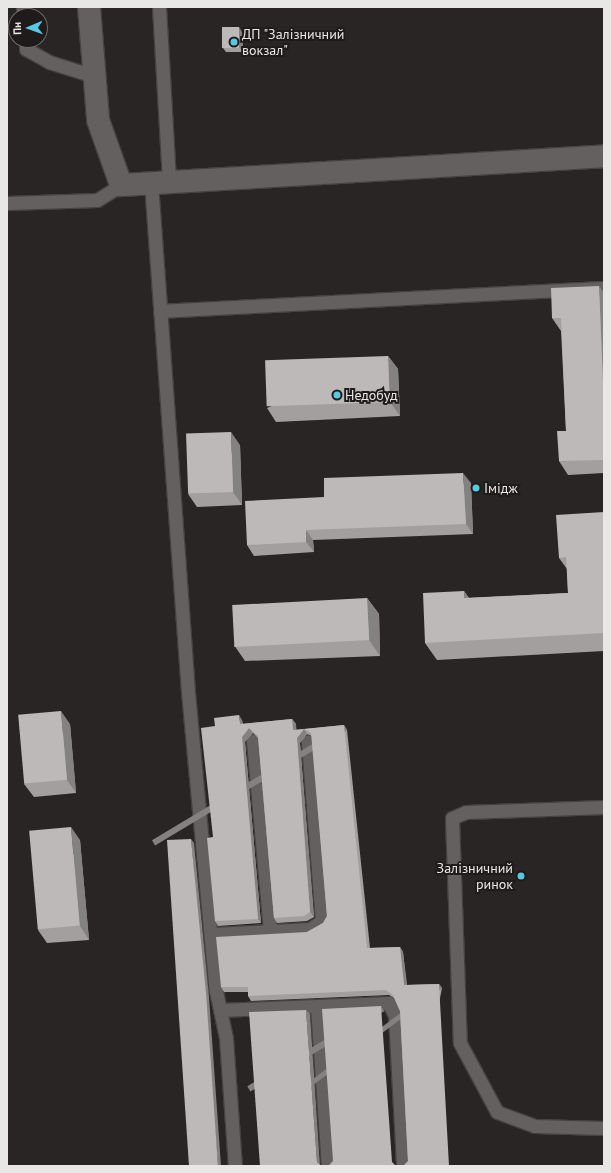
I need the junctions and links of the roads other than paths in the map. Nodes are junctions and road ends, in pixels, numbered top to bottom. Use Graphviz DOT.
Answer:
graph roads {
  1 [pos="89,7"];
  2 [pos="159,7"];
  3 [pos="26,48"];
  4 [pos="94,76"];
  5 [pos="604,156"];
  6 [pos="160,183"];
  7 [pos="121,185"];
  8 [pos="7,202"];
  9 [pos="604,288"];
  10 [pos="160,311"];
  11 [pos="253,741"];
  12 [pos="308,742"];
  13 [pos="604,807"];
  14 [pos="270,931"];
  15 [pos="212,934"];
  16 [pos="317,1006"];
  17 [pos="220,1010"];
  18 [pos="604,1128"];
  19 [pos="235,1166"];
  20 [pos="328,1166"];
  21 [pos="403,1166"];
  1 -- 4 [label="street"];
  2 -- 6 [label="lane"];
  3 -- 4 [label="lane"];
  4 -- 7 [label="street"];
  5 -- 6 [label="street"];
  6 -- 7 [label="street"];
  6 -- 10 [label="lane"];
  7 -- 8 [label="lane"];
  9 -- 10 [label="lane"];
  10 -- 15 [label="lane"];
  11 -- 14 [label="lane"];
  12 -- 14 [label="lane"];
  13 -- 18 [label="lane"];
  14 -- 15 [label="lane"];
  15 -- 17 [label="lane"];
  16 -- 17 [label="lane"];
  16 -- 20 [label="lane"];
  16 -- 21 [label="lane"];
  17 -- 19 [label="lane"];
}
